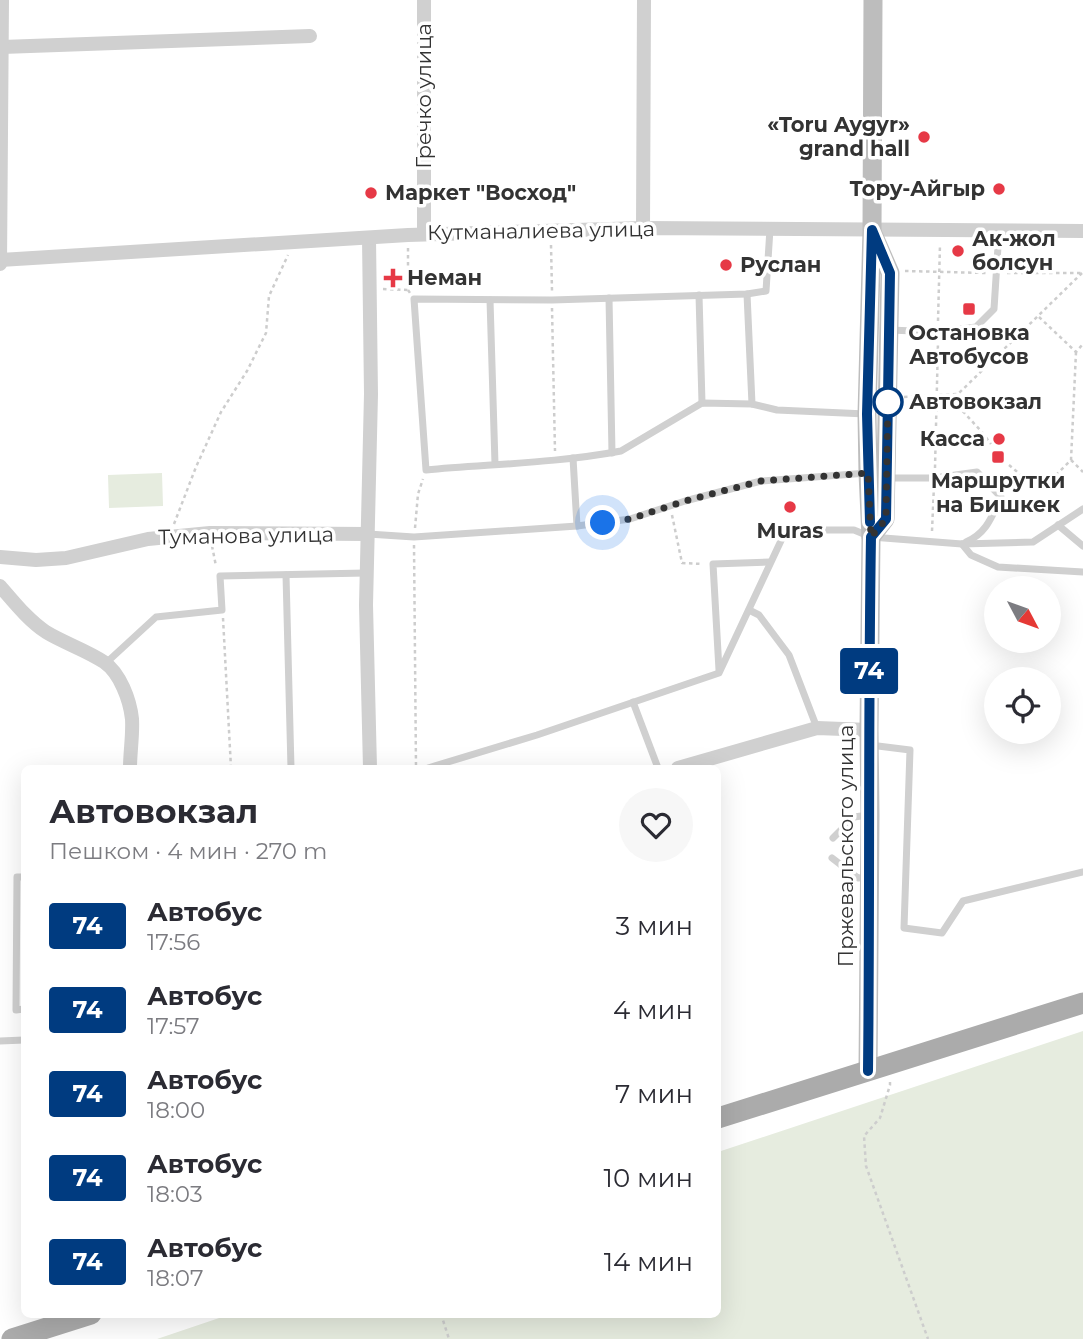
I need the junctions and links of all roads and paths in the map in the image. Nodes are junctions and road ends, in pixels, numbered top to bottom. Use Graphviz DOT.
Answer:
graph roads {
  1 [pos="2,0"];
  2 [pos="424,0"];
  3 [pos="644,0"];
  4 [pos="873,0"];
  5 [pos="310,36"];
  6 [pos="2,47"];
  7 [pos="643,228"];
  8 [pos="770,229"];
  9 [pos="872,230"];
  10 [pos="551,231"];
  11 [pos="941,231"];
  12 [pos="999,231"];
  13 [pos="1083,231"];
  14 [pos="424,234"];
  15 [pos="408,235"];
  16 [pos="369,238"];
  17 [pos="294,242"];
  18 [pos="0,261"];
  19 [pos="1082,274"];
  20 [pos="370,289"];
  21 [pos="747,294"];
  22 [pos="699,295"];
  23 [pos="609,298"];
  24 [pos="490,300"];
  25 [pos="552,300"];
  26 [pos="1039,317"];
  27 [pos="890,330"];
  28 [pos="938,332"];
  29 [pos="1083,344"];
  30 [pos="1076,352"];
  31 [pos="958,394"];
  32 [pos="937,396"];
  33 [pos="906,397"];
  34 [pos="958,400"];
  35 [pos="702,402"];
  36 [pos="1013,403"];
  37 [pos="752,404"];
  38 [pos="937,406"];
  39 [pos="958,406"];
  40 [pos="907,407"];
  41 [pos="867,414"];
  42 [pos="991,444"];
  43 [pos="612,453"];
  44 [pos="573,458"];
  45 [pos="555,459"];
  46 [pos="1071,460"];
  47 [pos="495,464"];
  48 [pos="1009,465"];
  49 [pos="935,466"];
  50 [pos="426,470"];
  51 [pos="1083,472"];
  52 [pos="877,475"];
  53 [pos="934,478"];
  54 [pos="670,506"];
  55 [pos="1083,509"];
  56 [pos="1058,525"];
  57 [pos="576,526"];
  58 [pos="210,533"];
  59 [pos="368,534"];
  60 [pos="169,537"];
  61 [pos="414,537"];
  62 [pos="871,537"];
  63 [pos="932,541"];
  64 [pos="962,544"];
  65 [pos="1083,546"];
  66 [pos="0,557"];
  67 [pos="770,562"];
  68 [pos="713,564"];
  69 [pos="1083,572"];
  70 [pos="367,573"];
  71 [pos="286,575"];
  72 [pos="220,576"];
  73 [pos="0,586"];
  74 [pos="222,610"];
  75 [pos="749,610"];
  76 [pos="106,663"];
  77 [pos="719,673"];
  78 [pos="633,702"];
  79 [pos="817,727"];
  80 [pos="869,737"];
  81 [pos="130,765"];
  82 [pos="232,765"];
  83 [pos="291,765"];
  84 [pos="370,765"];
  85 [pos="416,765"];
  86 [pos="438,765"];
  87 [pos="656,765"];
  88 [pos="688,765"];
  89 [pos="870,815"];
  90 [pos="833,838"];
  91 [pos="832,858"];
  92 [pos="1083,872"];
  93 [pos="21,877"];
  94 [pos="870,877"];
  95 [pos="20,915"];
  96 [pos="20,959"];
  97 [pos="1083,1003"];
  98 [pos="21,1009"];
  99 [pos="21,1040"];
  100 [pos="0,1041"];
  101 [pos="877,1068"];
  102 [pos="721,1117"];
  103 [pos="78,1318"];
  104 [pos="442,1318"];
  105 [pos="12,1339"];
  106 [pos="450,1339"];
  107 [pos="928,1339"];
  1 -- 6 [label="street"];
  2 -- 14 [label="street, Гречко улица"];
  3 -- 7 [label="street"];
  4 -- 9 [label="main road, Пржевальского улица"];
  5 -- 6 [label="street"];
  6 -- 18 [label="street"];
  7 -- 8 [label="street, Кутманалиева улица"];
  7 -- 10 [label="street, Кутманалиева улица"];
  8 -- 9 [label="street, Кутманалиева улица"];
  8 -- 21 [label="lane"];
  9 -- 11 [label="street, Кутманалиева улица"];
  9 -- 27 [label="main road, Пржевальского улица"];
  9 -- 41 [label="main road, Пржевальского улица"];
  10 -- 14 [label="street, Кутманалиева улица"];
  10 -- 25 [label="path"];
  11 -- 12 [label="street, Кутманалиева улица"];
  11 -- 28 [label="path"];
  12 -- 13 [label="street, Кутманалиева улица"];
  12 -- 28 [label="lane"];
  14 -- 15 [label="street, Кутманалиева улица"];
  15 -- 16 [label="street, Кутманалиева улица"];
  15 -- 20 [label="path"];
  16 -- 17 [label="street, Кутманалиева улица"];
  16 -- 20 [label="street"];
  17 -- 18 [label="street, Кутманалиева улица"];
  17 -- 60 [label="path"];
  19 -- 26 [label="path"];
  20 -- 59 [label="street"];
  21 -- 22 [label="lane"];
  21 -- 37 [label="lane"];
  22 -- 23 [label="lane"];
  22 -- 35 [label="lane"];
  23 -- 25 [label="lane"];
  23 -- 43 [label="lane"];
  24 -- 25 [label="lane"];
  24 -- 47 [label="lane"];
  24 -- 50 [label="lane"];
  25 -- 45 [label="path"];
  26 -- 30 [label="path"];
  26 -- 31 [label="path"];
  27 -- 28 [label="lane"];
  27 -- 52 [label="main road, Пржевальского улица"];
  28 -- 32 [label="path"];
  29 -- 30 [label="path"];
  30 -- 46 [label="path"];
  31 -- 32 [label="path"];
  31 -- 34 [label="path"];
  32 -- 33 [label="path"];
  32 -- 38 [label="path"];
  34 -- 36 [label="path"];
  34 -- 39 [label="path"];
  35 -- 37 [label="lane"];
  35 -- 43 [label="lane"];
  37 -- 41 [label="lane"];
  38 -- 39 [label="path"];
  38 -- 40 [label="path"];
  38 -- 49 [label="path"];
  39 -- 42 [label="path"];
  41 -- 52 [label="main road, Пржевальского улица"];
  43 -- 44 [label="lane"];
  44 -- 45 [label="lane"];
  44 -- 57 [label="lane"];
  45 -- 47 [label="lane"];
  46 -- 48 [label="path"];
  46 -- 51 [label="path"];
  47 -- 50 [label="lane"];
  50 -- 61 [label="path"];
  52 -- 53 [label="lane"];
  52 -- 54 [label="lane"];
  52 -- 62 [label="main road, Пржевальского улица"];
  53 -- 63 [label="path"];
  53 -- 64 [label="lane"];
  54 -- 57 [label="lane"];
  54 -- 68 [label="path"];
  55 -- 56 [label="lane"];
  56 -- 64 [label="lane"];
  56 -- 65 [label="lane"];
  57 -- 61 [label="lane"];
  58 -- 59 [label="street, Туманова улица"];
  58 -- 60 [label="street, Туманова улица"];
  58 -- 72 [label="path"];
  59 -- 61 [label="lane"];
  59 -- 70 [label="street"];
  60 -- 66 [label="street, Туманова улица"];
  61 -- 85 [label="path"];
  62 -- 63 [label="lane"];
  62 -- 67 [label="lane"];
  62 -- 80 [label="main road, Пржевальского улица"];
  63 -- 64 [label="lane"];
  64 -- 69 [label="lane"];
  67 -- 68 [label="lane"];
  67 -- 75 [label="lane"];
  68 -- 77 [label="lane"];
  70 -- 71 [label="lane"];
  70 -- 84 [label="street"];
  71 -- 72 [label="lane"];
  71 -- 83 [label="lane"];
  72 -- 74 [label="lane"];
  73 -- 76 [label="street"];
  74 -- 76 [label="lane"];
  74 -- 82 [label="path"];
  75 -- 77 [label="lane"];
  75 -- 79 [label="lane"];
  76 -- 81 [label="street"];
  77 -- 78 [label="lane"];
  78 -- 86 [label="lane"];
  78 -- 87 [label="lane"];
  79 -- 80 [label="street"];
  79 -- 88 [label="street"];
  80 -- 89 [label="main road, Пржевальского улица"];
  80 -- 92 [label="lane"];
  89 -- 90 [label="lane"];
  89 -- 94 [label="main road, Пржевальского улица"];
  91 -- 94 [label="lane"];
  93 -- 95 [label="lane"];
  94 -- 101 [label="main road, Пржевальского улица"];
  95 -- 96 [label="lane"];
  96 -- 98 [label="lane"];
  97 -- 101 [label="main road"];
  99 -- 100 [label="lane"];
  101 -- 102 [label="main road"];
  101 -- 107 [label="path"];
  103 -- 105 [label="main road"];
  104 -- 106 [label="path"];
}
